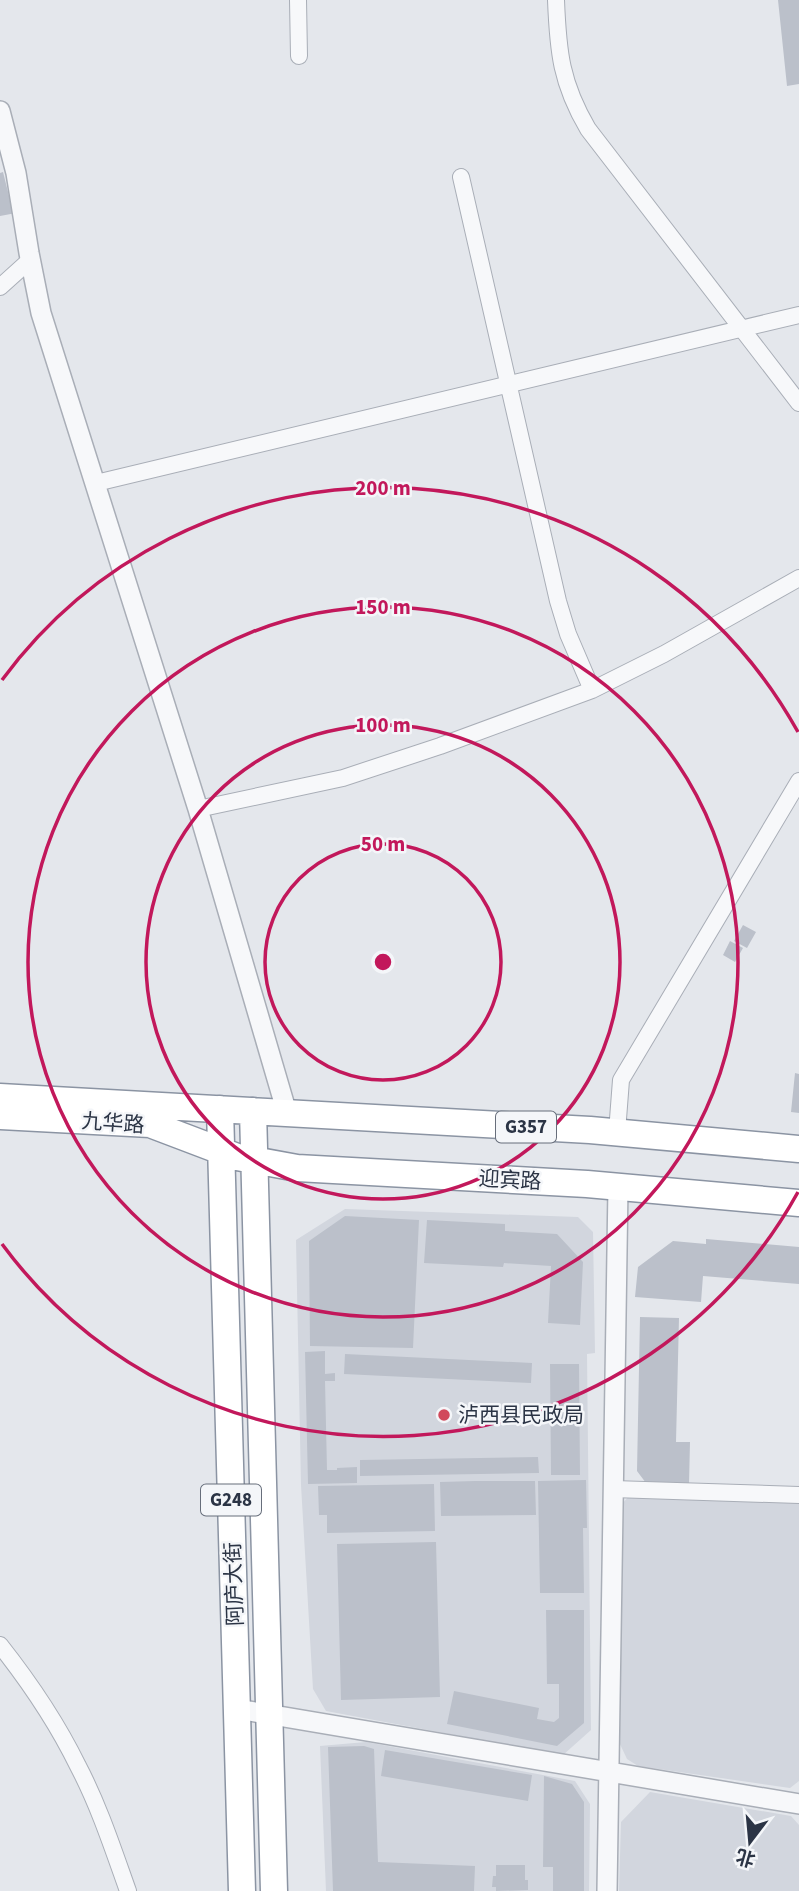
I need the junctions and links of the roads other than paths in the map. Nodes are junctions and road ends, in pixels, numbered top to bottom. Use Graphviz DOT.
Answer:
graph roads {
  1 [pos="298,0"];
  2 [pos="555,0"];
  3 [pos="299,57"];
  4 [pos="0,111"];
  5 [pos="461,177"];
  6 [pos="30,260"];
  7 [pos="0,287"];
  8 [pos="799,315"];
  9 [pos="741,328"];
  10 [pos="508,384"];
  11 [pos="799,403"];
  12 [pos="96,483"];
  13 [pos="799,578"];
  14 [pos="592,690"];
  15 [pos="799,781"];
  16 [pos="198,809"];
  17 [pos="0,1097"];
  18 [pos="220,1109"];
  19 [pos="253,1111"];
  20 [pos="287,1113"];
  21 [pos="0,1116"];
  22 [pos="617,1132"];
  23 [pos="799,1149"];
  24 [pos="222,1151"];
  25 [pos="254,1161"];
  26 [pos="618,1187"];
  27 [pos="799,1203"];
  28 [pos="613,1489"];
  29 [pos="799,1495"];
  30 [pos="0,1644"];
  31 [pos="237,1709"];
  32 [pos="270,1714"];
  33 [pos="609,1772"];
  34 [pos="799,1804"];
  35 [pos="128,1891"];
  36 [pos="242,1891"];
  37 [pos="274,1891"];
  38 [pos="607,1891"];
  1 -- 3 [label="street"];
  2 -- 9 [label="street"];
  4 -- 6 [label="street"];
  5 -- 10 [label="street"];
  6 -- 7 [label="street"];
  6 -- 12 [label="street"];
  8 -- 9 [label="street"];
  9 -- 10 [label="street"];
  9 -- 11 [label="street"];
  10 -- 12 [label="street"];
  10 -- 14 [label="street"];
  12 -- 16 [label="street"];
  13 -- 14 [label="street"];
  14 -- 16 [label="street"];
  15 -- 22 [label="street"];
  16 -- 20 [label="street"];
  17 -- 18 [label="highway, 九华路"];
  18 -- 19 [label="highway"];
  18 -- 24 [label="highway, 阿庐大街 / G248"];
  19 -- 20 [label="highway, G357"];
  19 -- 25 [label="highway, G248"];
  20 -- 22 [label="highway, G357"];
  21 -- 24 [label="highway, 九华路"];
  22 -- 23 [label="highway, G357"];
  24 -- 25 [label="highway, 迎宾路"];
  24 -- 31 [label="highway, 阿庐大街 / G248"];
  25 -- 26 [label="highway, 迎宾路"];
  25 -- 32 [label="highway, G248"];
  26 -- 27 [label="highway, 迎宾路"];
  26 -- 28 [label="street"];
  28 -- 29 [label="street"];
  28 -- 33 [label="street"];
  30 -- 35 [label="street"];
  31 -- 32 [label="street"];
  31 -- 36 [label="highway, 阿庐大街 / G248"];
  32 -- 33 [label="street"];
  32 -- 37 [label="highway, G248"];
  33 -- 34 [label="street"];
  33 -- 38 [label="street"];
}
